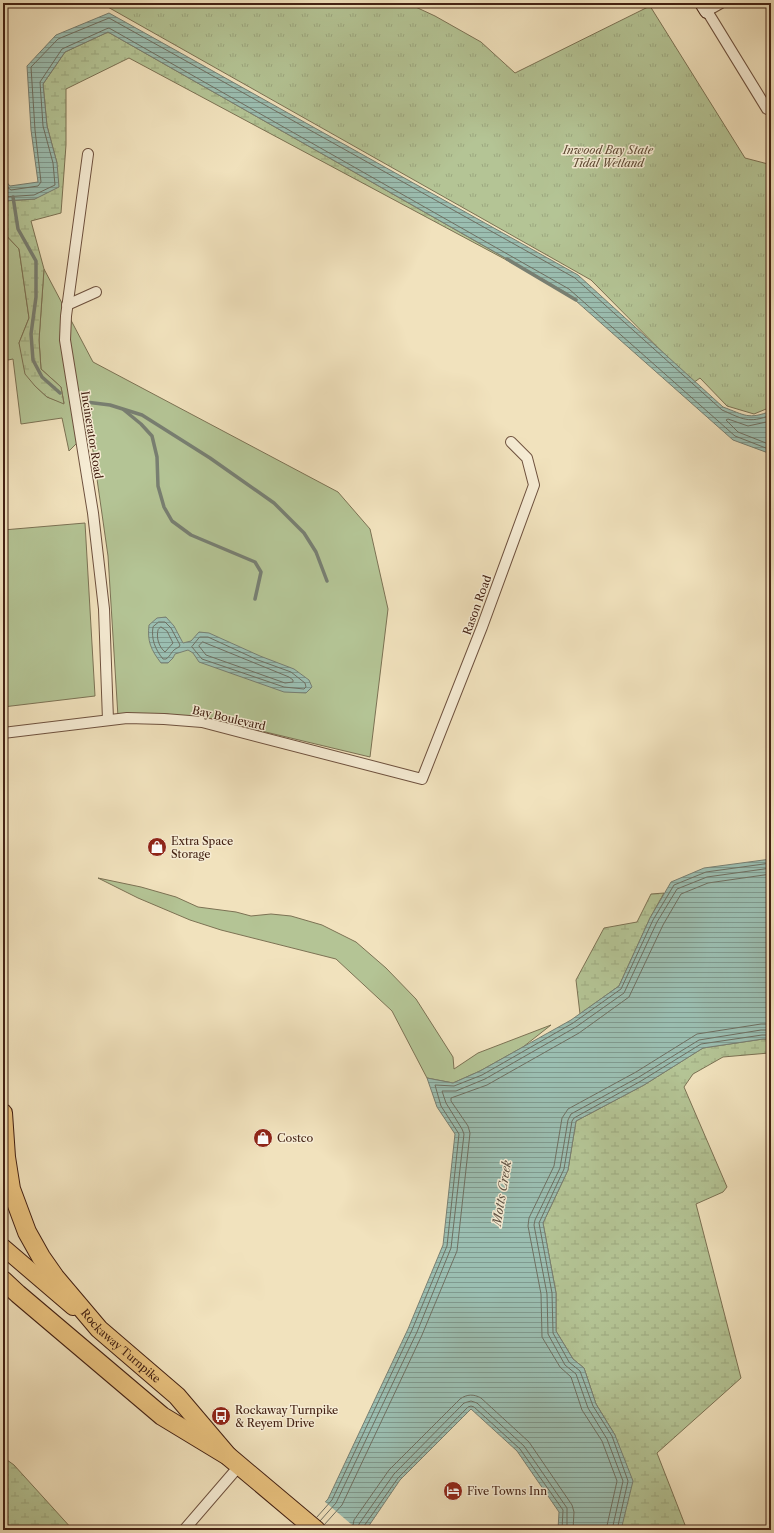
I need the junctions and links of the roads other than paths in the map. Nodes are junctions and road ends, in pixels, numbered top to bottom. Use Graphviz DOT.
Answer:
graph roads {
  1 [pos="721,3"];
  2 [pos="704,7"];
  3 [pos="768,109"];
  4 [pos="88,154"];
  5 [pos="96,292"];
  6 [pos="67,305"];
  7 [pos="512,442"];
  8 [pos="108,720"];
  9 [pos="3,733"];
  10 [pos="422,779"];
  11 [pos="3,1113"];
  12 [pos="3,1247"];
  13 [pos="3,1280"];
  14 [pos="99,1329"];
  15 [pos="234,1460"];
  16 [pos="184,1530"];
  17 [pos="316,1530"];
  1 -- 2 [label="street"];
  2 -- 3 [label="street"];
  4 -- 6 [label="street, Incinerator Road"];
  5 -- 6 [label="street"];
  6 -- 8 [label="street, Incinerator Road"];
  7 -- 10 [label="street, Rason Road"];
  8 -- 9 [label="street, Bay Boulevard"];
  8 -- 10 [label="street, Bay Boulevard"];
  11 -- 14 [label="highway"];
  12 -- 14 [label="main road, Rockaway Turnpike"];
  13 -- 15 [label="highway, Rockaway Turnpike"];
  14 -- 15 [label="highway, Rockaway Turnpike"];
  15 -- 16 [label="street"];
  15 -- 17 [label="highway, Rockaway Turnpike"];
}
